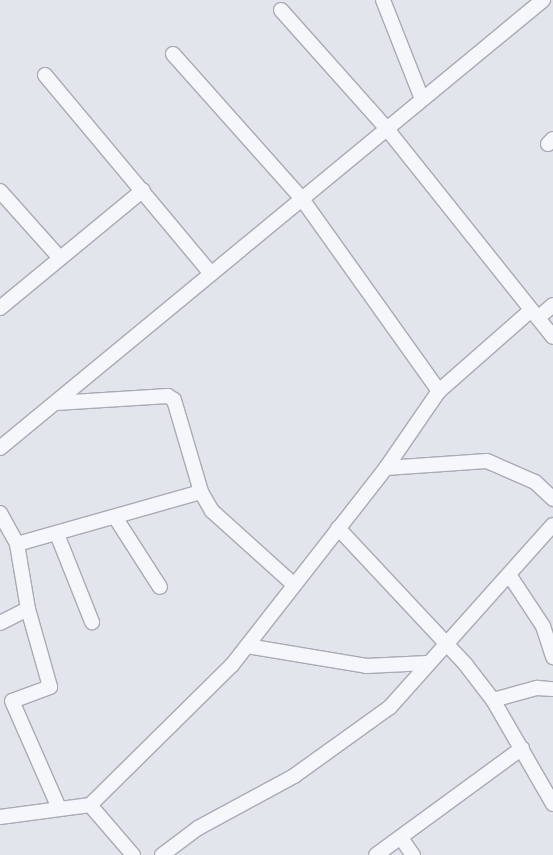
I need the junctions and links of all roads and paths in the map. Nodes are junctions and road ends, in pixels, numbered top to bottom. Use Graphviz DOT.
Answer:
graph roads {
  1 [pos="383,0"];
  2 [pos="543,0"];
  3 [pos="281,10"];
  4 [pos="173,54"];
  5 [pos="45,76"];
  6 [pos="422,99"];
  7 [pos="387,129"];
  8 [pos="143,190"];
  9 [pos="0,191"];
  10 [pos="302,200"];
  11 [pos="60,258"];
  12 [pos="210,272"];
  13 [pos="553,306"];
  14 [pos="0,308"];
  15 [pos="534,314"];
  16 [pos="553,337"];
  17 [pos="439,390"];
  18 [pos="56,403"];
  19 [pos="0,448"];
  20 [pos="386,468"];
  21 [pos="201,492"];
  22 [pos="553,499"];
  23 [pos="0,512"];
  24 [pos="115,517"];
  25 [pos="553,526"];
  26 [pos="338,528"];
  27 [pos="57,534"];
  28 [pos="17,544"];
  29 [pos="510,576"];
  30 [pos="293,584"];
  31 [pos="160,587"];
  32 [pos="28,609"];
  33 [pos="92,622"];
  34 [pos="0,623"];
  35 [pos="446,645"];
  36 [pos="247,646"];
  37 [pos="553,657"];
  38 [pos="428,663"];
  39 [pos="553,689"];
  40 [pos="493,700"];
  41 [pos="6,703"];
  42 [pos="522,748"];
  43 [pos="553,804"];
  44 [pos="90,805"];
  45 [pos="59,808"];
  46 [pos="0,817"];
  47 [pos="401,838"];
  48 [pos="133,855"];
  49 [pos="162,855"];
  50 [pos="376,855"];
  51 [pos="413,855"];
  1 -- 6 [label="street"];
  2 -- 6 [label="street"];
  3 -- 7 [label="street"];
  4 -- 10 [label="street"];
  5 -- 8 [label="street"];
  6 -- 7 [label="street"];
  7 -- 10 [label="street"];
  7 -- 15 [label="street"];
  8 -- 11 [label="street"];
  8 -- 12 [label="street"];
  9 -- 11 [label="street"];
  10 -- 12 [label="street"];
  10 -- 17 [label="street"];
  11 -- 14 [label="street"];
  12 -- 18 [label="street"];
  13 -- 15 [label="street"];
  15 -- 16 [label="street"];
  15 -- 17 [label="street"];
  17 -- 20 [label="street"];
  18 -- 19 [label="street"];
  18 -- 21 [label="street"];
  20 -- 22 [label="street"];
  20 -- 26 [label="street"];
  21 -- 24 [label="street"];
  21 -- 30 [label="street"];
  23 -- 28 [label="street"];
  24 -- 27 [label="street"];
  24 -- 31 [label="street"];
  25 -- 29 [label="street"];
  26 -- 30 [label="street"];
  26 -- 35 [label="street"];
  27 -- 28 [label="street"];
  27 -- 33 [label="street"];
  28 -- 32 [label="street"];
  29 -- 35 [label="street"];
  29 -- 37 [label="street"];
  30 -- 36 [label="street"];
  32 -- 34 [label="street"];
  32 -- 41 [label="street"];
  35 -- 38 [label="street"];
  35 -- 40 [label="street"];
  36 -- 38 [label="street"];
  36 -- 44 [label="street"];
  38 -- 49 [label="street"];
  39 -- 40 [label="street"];
  40 -- 42 [label="street"];
  41 -- 45 [label="street"];
  42 -- 43 [label="street"];
  42 -- 47 [label="street"];
  44 -- 45 [label="street"];
  44 -- 48 [label="street"];
  45 -- 46 [label="street"];
  47 -- 50 [label="street"];
  47 -- 51 [label="street"];
}
